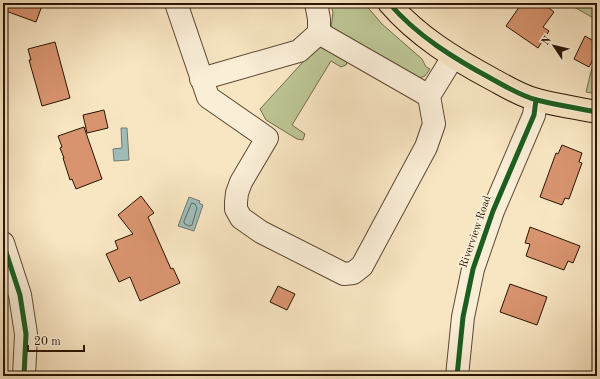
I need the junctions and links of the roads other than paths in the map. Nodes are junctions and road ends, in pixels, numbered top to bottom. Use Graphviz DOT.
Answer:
graph roads {
  1 [pos="176,3"];
  2 [pos="316,3"];
  3 [pos="389,3"];
  4 [pos="319,33"];
  5 [pos="453,57"];
  6 [pos="202,79"];
  7 [pos="429,96"];
  8 [pos="536,100"];
  9 [pos="597,112"];
  10 [pos="3,243"];
  11 [pos="24,376"];
  12 [pos="456,376"];
  1 -- 6 [label="street"];
  2 -- 4 [label="street"];
  3 -- 5 [label="main road"];
  4 -- 6 [label="street"];
  4 -- 7 [label="street"];
  5 -- 7 [label="street"];
  5 -- 8 [label="main road"];
  6 -- 7 [label="street"];
  8 -- 9 [label="main road"];
  8 -- 12 [label="street, Riverview Road"];
  10 -- 11 [label="street"];
}
